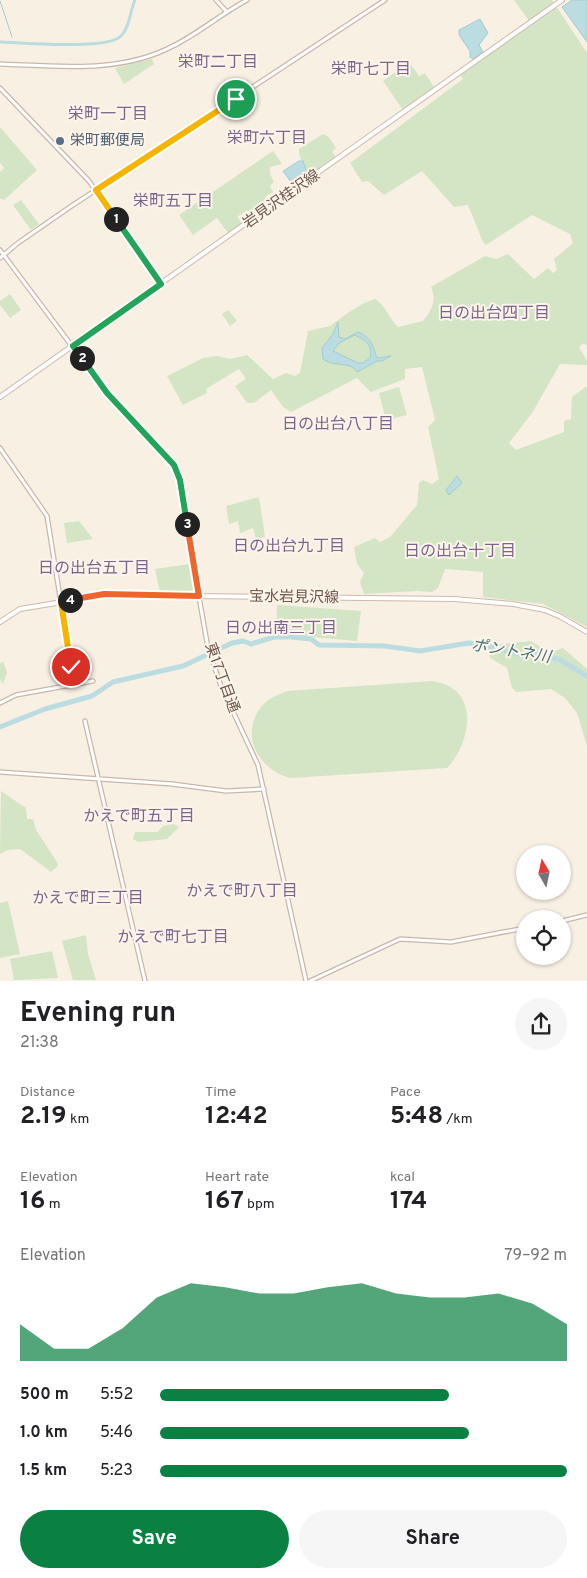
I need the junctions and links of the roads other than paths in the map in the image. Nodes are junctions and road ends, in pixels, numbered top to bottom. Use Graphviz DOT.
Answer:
graph roads {
  1 [pos="216,0"];
  2 [pos="247,0"];
  3 [pos="385,0"];
  4 [pos="562,0"];
  5 [pos="227,12"];
  6 [pos="0,64"];
  7 [pos="0,88"];
  8 [pos="96,190"];
  9 [pos="0,250"];
  10 [pos="4,254"];
  11 [pos="0,258"];
  12 [pos="161,284"];
  13 [pos="73,346"];
  14 [pos="0,397"];
  15 [pos="0,448"];
  16 [pos="199,596"];
  17 [pos="61,602"];
  18 [pos="0,622"];
  19 [pos="587,632"];
  20 [pos="93,680"];
  21 [pos="74,684"];
  22 [pos="0,704"];
  23 [pos="85,721"];
  24 [pos="0,772"];
  25 [pos="98,779"];
  26 [pos="264,789"];
  27 [pos="587,915"];
  28 [pos="571,919"];
  29 [pos="516,930"];
  30 [pos="144,980"];
  31 [pos="306,980"];
  32 [pos="310,980"];
  1 -- 5 [label="street"];
  2 -- 5 [label="street"];
  3 -- 8 [label="street"];
  4 -- 12 [label="main road, 岩見沢桂沢線"];
  5 -- 6 [label="street"];
  7 -- 8 [label="street"];
  8 -- 10 [label="street"];
  8 -- 12 [label="street"];
  9 -- 10 [label="street, 東17丁目通"];
  10 -- 11 [label="street"];
  10 -- 13 [label="street, 東17丁目通"];
  12 -- 13 [label="main road, 岩見沢桂沢線"];
  13 -- 14 [label="main road, 岩見沢桂沢線"];
  13 -- 16 [label="street, 東17丁目通"];
  15 -- 17 [label="street"];
  16 -- 17 [label="main road, 宝水岩見沢線"];
  16 -- 19 [label="main road, 宝水岩見沢線"];
  16 -- 26 [label="street, 東17丁目通"];
  17 -- 18 [label="main road, 宝水岩見沢線"];
  17 -- 21 [label="street"];
  20 -- 21 [label="street"];
  21 -- 22 [label="street"];
  23 -- 25 [label="street"];
  24 -- 25 [label="street"];
  25 -- 26 [label="street"];
  25 -- 30 [label="street"];
  26 -- 31 [label="street, 東17丁目通"];
  27 -- 28 [label="street"];
  29 -- 32 [label="street"];
}
